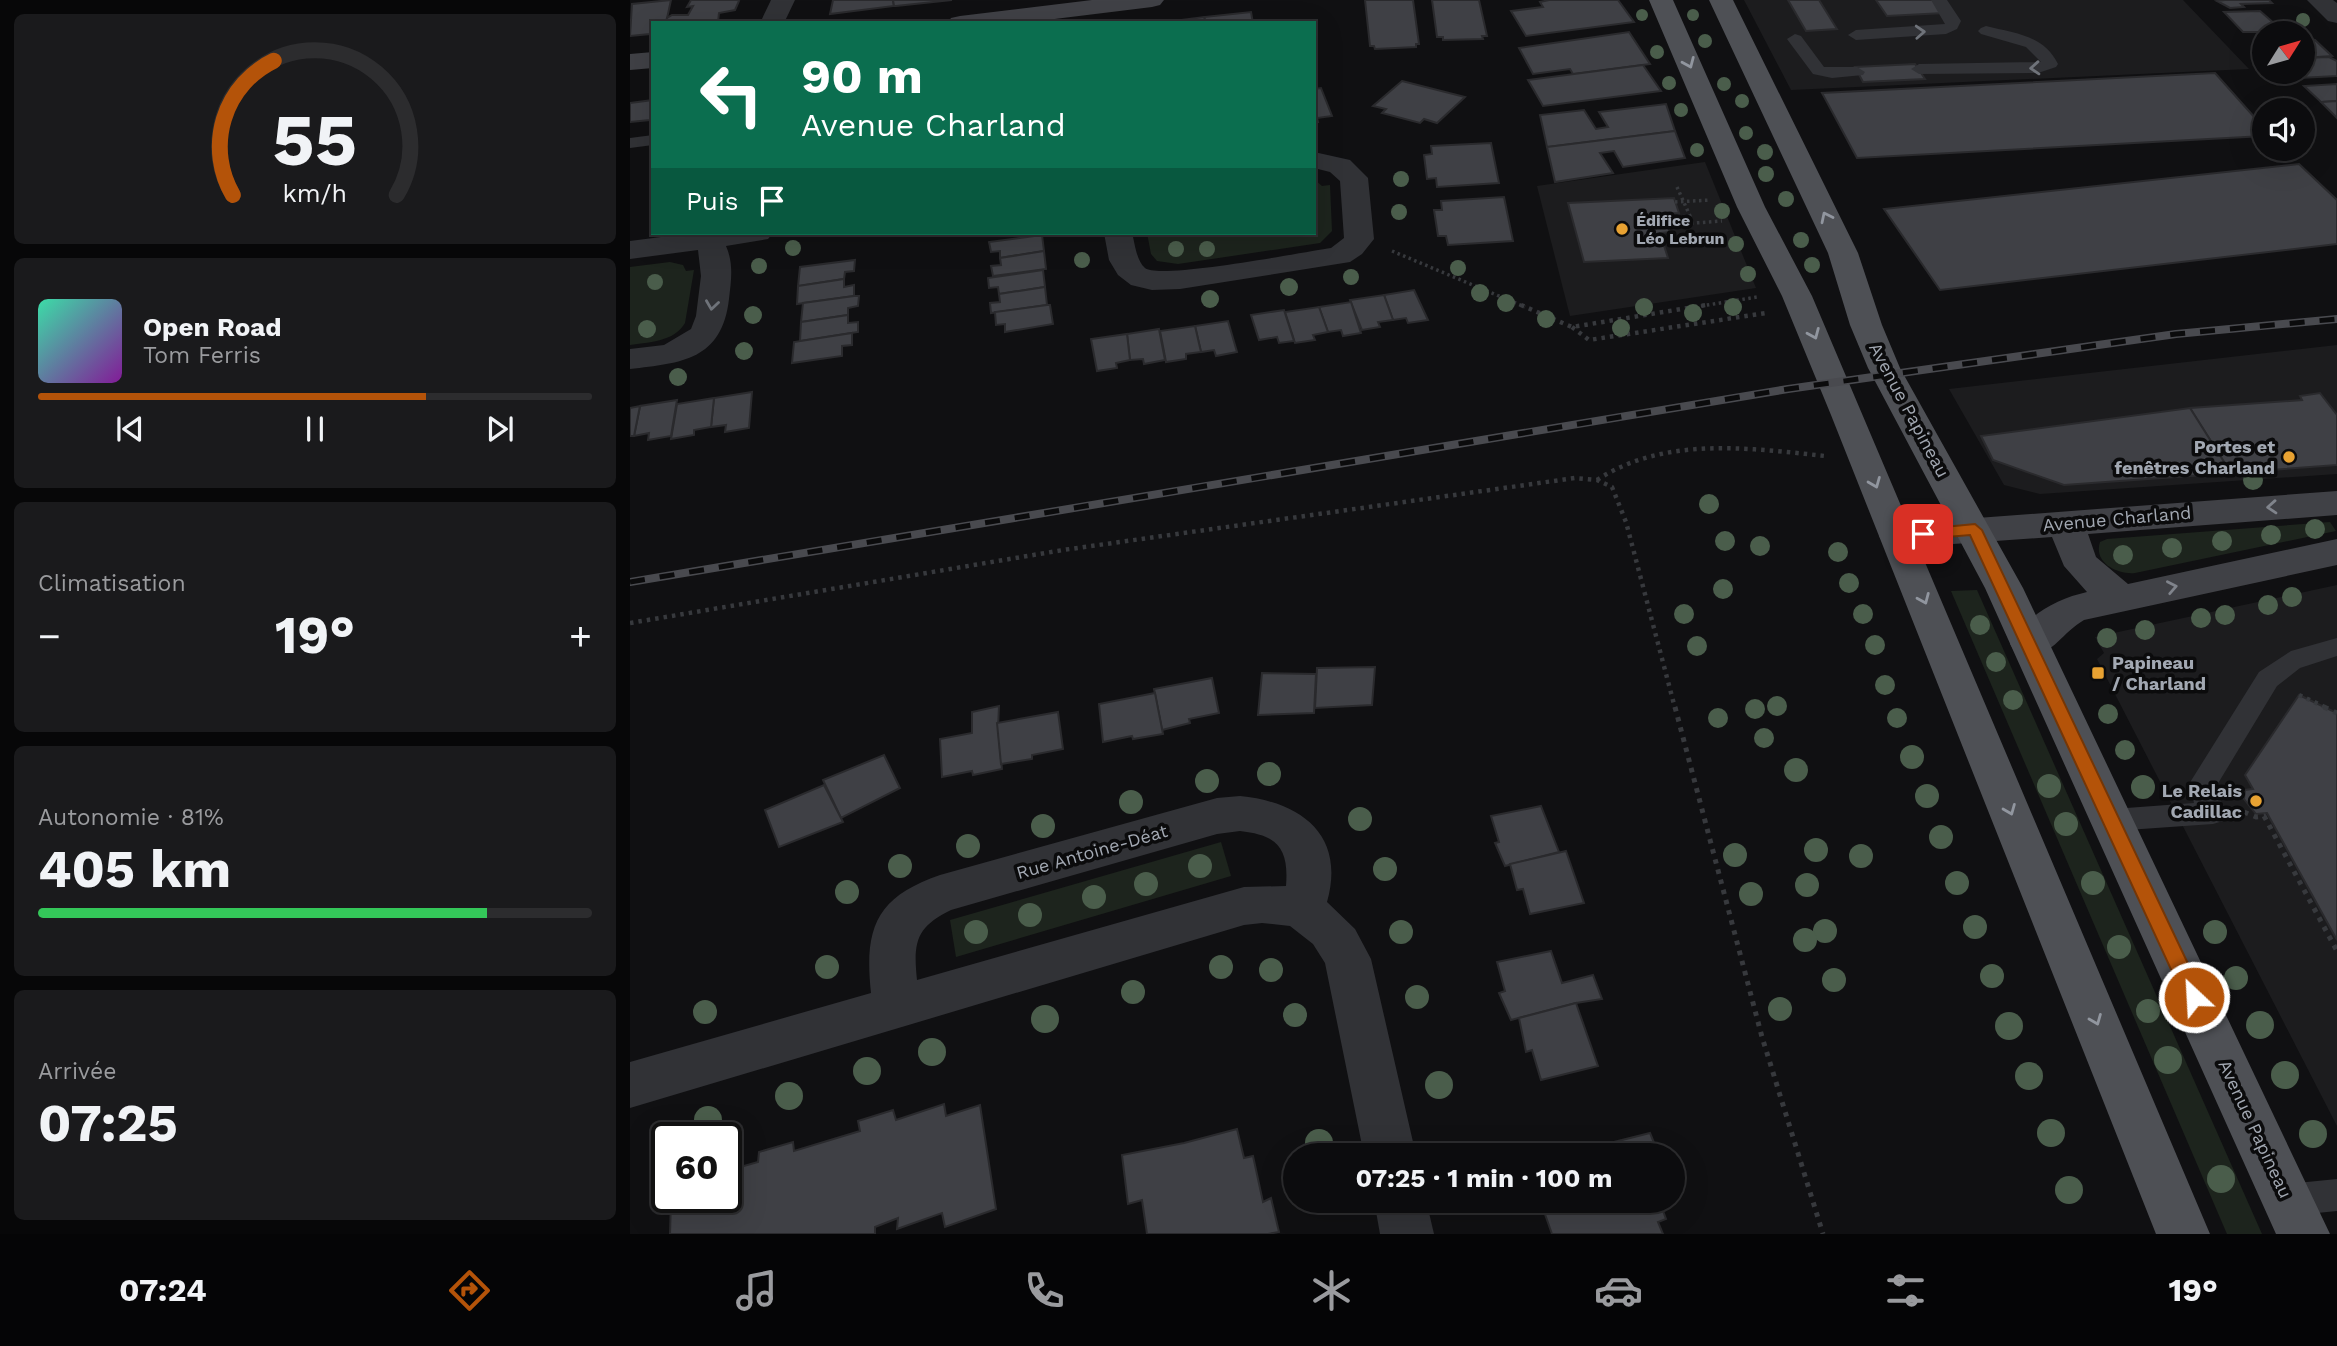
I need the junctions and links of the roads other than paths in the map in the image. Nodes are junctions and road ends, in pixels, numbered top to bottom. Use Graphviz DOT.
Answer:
graph roads {
  1 [pos="782,0"];
  2 [pos="1152,0"];
  3 [pos="1661,0"];
  4 [pos="1721,0"];
  5 [pos="1939,0"];
  6 [pos="2319,0"];
  7 [pos="2337,16"];
  8 [pos="773,21"];
  9 [pos="977,21"];
  10 [pos="1986,32"];
  11 [pos="1856,35"];
  12 [pos="1795,39"];
  13 [pos="651,60"];
  14 [pos="630,62"];
  15 [pos="1919,69"];
  16 [pos="1857,72"];
  17 [pos="651,140"];
  18 [pos="630,143"];
  19 [pos="1316,160"];
  20 [pos="1118,235"];
  21 [pos="707,236"];
  22 [pos="630,250"];
  23 [pos="630,359"];
  24 [pos="2337,503"];
  25 [pos="2070,522"];
  26 [pos="1975,530"];
  27 [pos="1897,537"];
  28 [pos="2337,552"];
  29 [pos="2120,597"];
  30 [pos="2030,644"];
  31 [pos="2337,647"];
  32 [pos="2113,820"];
  33 [pos="1302,909"];
  34 [pos="897,1008"];
  35 [pos="630,1085"];
  36 [pos="1387,1143"];
  37 [pos="2309,1210"];
  38 [pos="1403,1213"];
  39 [pos="1407,1234"];
  40 [pos="2183,1234"];
  1 -- 8 [label="street"];
  2 -- 9 [label="street"];
  3 -- 27 [label="main road, one-way"];
  26 -- 4 [label="main road, Avenue Papineau, one-way"];
  11 -- 5 [label="lane, one-way"];
  6 -- 7 [label="street"];
  10 -- 15 [label="lane, one-way"];
  12 -- 16 [label="lane"];
  13 -- 14 [label="street"];
  17 -- 18 [label="lane"];
  19 -- 20 [label="street"];
  21 -- 22 [label="street"];
  21 -- 23 [label="street, one-way"];
  24 -- 25 [label="street, Avenue Charland, one-way"];
  25 -- 26 [label="street, Avenue Charland"];
  25 -- 29 [label="street"];
  26 -- 27 [label="street, Avenue Charland"];
  26 -- 30 [label="main road, Avenue Papineau"];
  27 -- 40 [label="main road, one-way"];
  29 -- 28 [label="street, one-way"];
  29 -- 30 [label="street"];
  30 -- 32 [label="main road, Avenue Papineau"];
  31 -- 32 [label="lane"];
  32 -- 37 [label="main road, Avenue Papineau"];
  33 -- 34 [label="street"];
  33 -- 34 [label="street, Rue Antoine-Déat"];
  33 -- 36 [label="street"];
  34 -- 35 [label="street"];
  38 -- 39 [label="street"];
}
